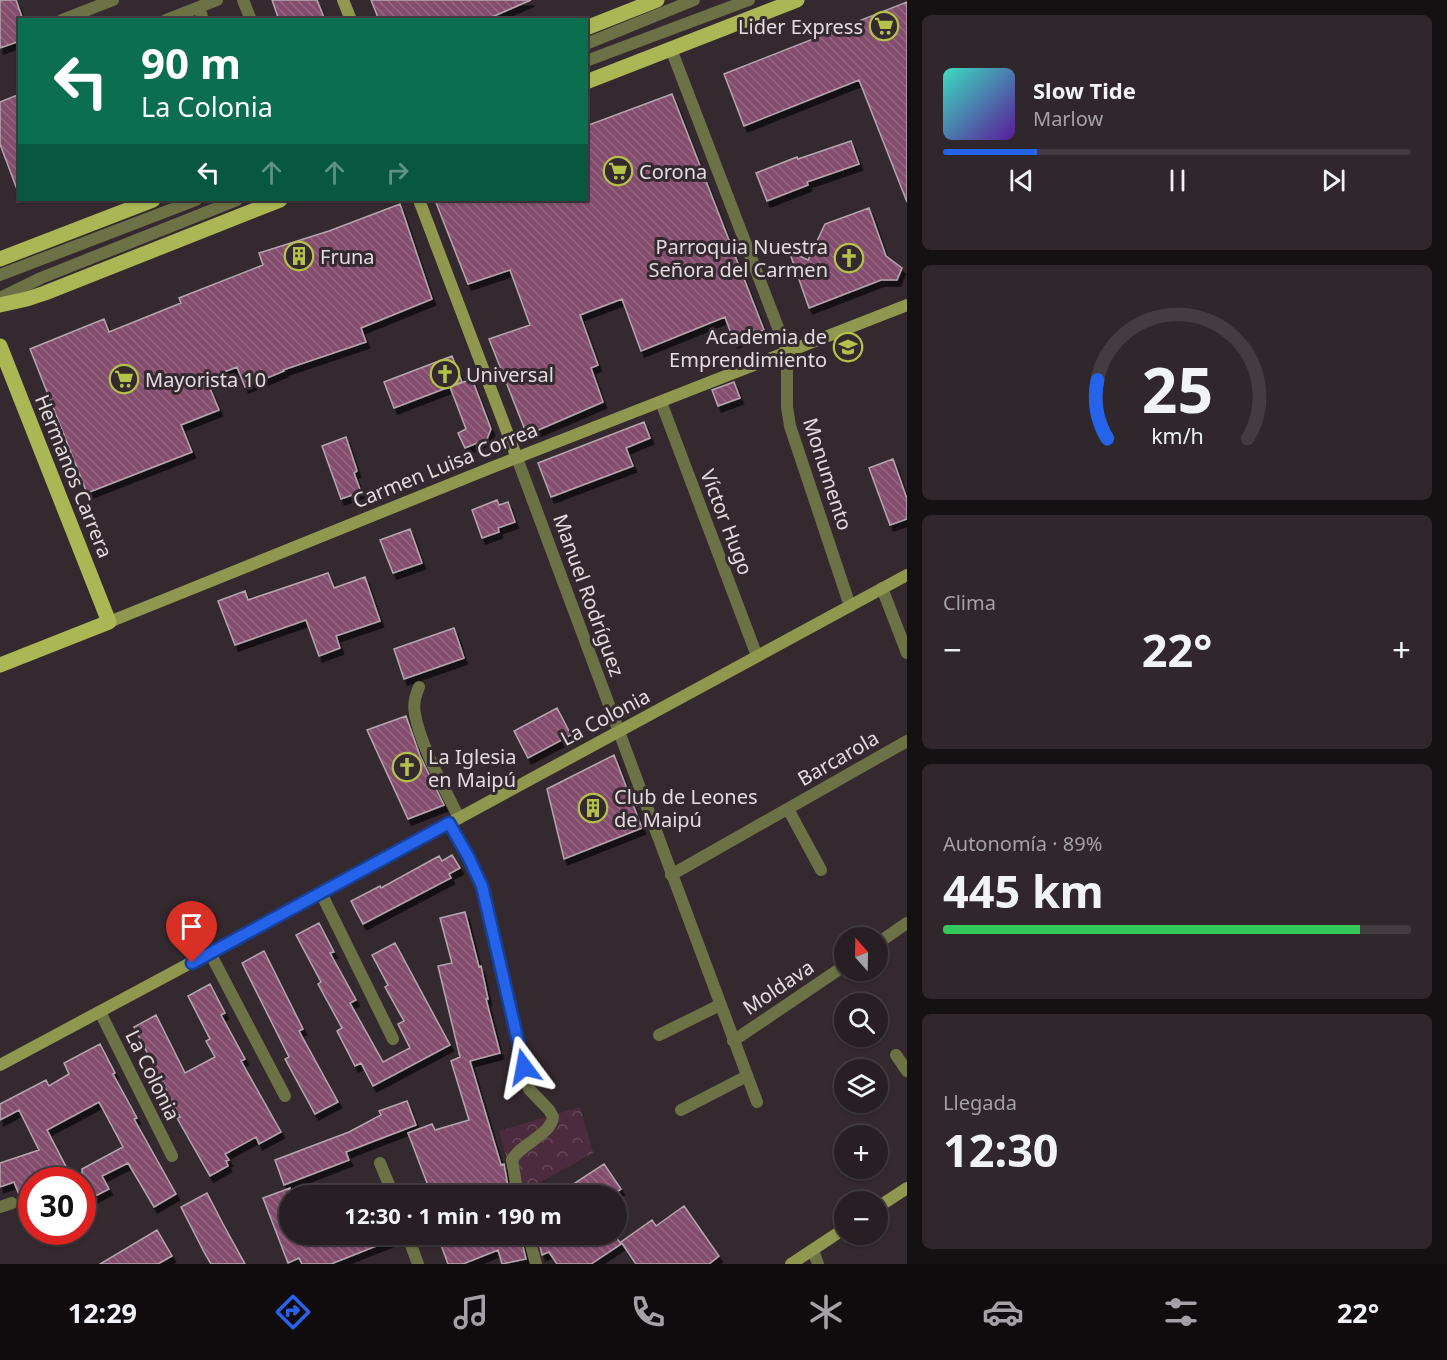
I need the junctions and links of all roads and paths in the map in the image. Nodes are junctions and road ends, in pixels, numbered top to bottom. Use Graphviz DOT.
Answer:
graph roads {
  1 [pos="113,0"];
  2 [pos="217,0"];
  3 [pos="243,0"];
  4 [pos="343,0"];
  5 [pos="657,0"];
  6 [pos="694,0"];
  7 [pos="749,0"];
  8 [pos="797,0"];
  9 [pos="199,7"];
  10 [pos="68,18"];
  11 [pos="169,18"];
  12 [pos="202,18"];
  13 [pos="250,18"];
  14 [pos="350,18"];
  15 [pos="588,27"];
  16 [pos="635,42"];
  17 [pos="588,43"];
  18 [pos="670,49"];
  19 [pos="588,60"];
  20 [pos="588,81"];
  21 [pos="150,201"];
  22 [pos="235,201"];
  23 [pos="277,201"];
  24 [pos="419,201"];
  25 [pos="180,202"];
  26 [pos="190,227"];
  27 [pos="0,259"];
  28 [pos="0,275"];
  29 [pos="0,298"];
  30 [pos="0,305"];
  31 [pos="907,305"];
  32 [pos="0,348"];
  33 [pos="787,351"];
  34 [pos="661,402"];
  35 [pos="517,458"];
  36 [pos="907,575"];
  37 [pos="882,588"];
  38 [pos="850,606"];
  39 [pos="109,622"];
  40 [pos="907,653"];
  41 [pos="757,656"];
  42 [pos="0,665"];
  43 [pos="419,687"];
  44 [pos="619,732"];
  45 [pos="907,741"];
  46 [pos="788,808"];
  47 [pos="454,820"];
  48 [pos="820,870"];
  49 [pos="671,875"];
  50 [pos="321,893"];
  51 [pos="907,923"];
  52 [pos="888,936"];
  53 [pos="210,953"];
  54 [pos="834,973"];
  55 [pos="720,1005"];
  56 [pos="100,1012"];
  57 [pos="660,1035"];
  58 [pos="393,1039"];
  59 [pos="734,1041"];
  60 [pos="896,1054"];
  61 [pos="0,1065"];
  62 [pos="907,1071"];
  63 [pos="747,1076"];
  64 [pos="285,1096"];
  65 [pos="757,1102"];
  66 [pos="681,1110"];
  67 [pos="172,1156"];
  68 [pos="380,1163"];
  69 [pos="386,1185"];
  70 [pos="517,1185"];
  71 [pos="907,1188"];
  72 [pos="888,1201"];
  73 [pos="834,1236"];
  74 [pos="411,1245"];
  75 [pos="531,1245"];
  76 [pos="813,1250"];
  77 [pos="418,1264"];
  78 [pos="536,1264"];
  79 [pos="791,1264"];
  80 [pos="818,1264"];
  1 -- 10 [label="street"];
  2 -- 9 [label="street"];
  3 -- 13 [label="street"];
  4 -- 14 [label="street"];
  5 -- 15 [label="main road"];
  6 -- 17 [label="street"];
  7 -- 16 [label="street"];
  8 -- 18 [label="main road"];
  9 -- 11 [label="street"];
  9 -- 12 [label="street"];
  16 -- 18 [label="street"];
  16 -- 19 [label="street"];
  18 -- 20 [label="main road"];
  18 -- 33 [label="street, Monumento"];
  21 -- 27 [label="main road"];
  22 -- 26 [label="street"];
  23 -- 26 [label="main road"];
  24 -- 35 [label="street, Manuel Rodríguez"];
  25 -- 26 [label="street"];
  25 -- 28 [label="street"];
  26 -- 29 [label="street"];
  26 -- 30 [label="main road"];
  31 -- 33 [label="street, Carmen Luisa Correa"];
  32 -- 39 [label="main road, Hermanos Carrera"];
  33 -- 34 [label="street, Carmen Luisa Correa"];
  33 -- 38 [label="street, Monumento"];
  34 -- 35 [label="street, Carmen Luisa Correa"];
  34 -- 41 [label="street, Víctor Hugo"];
  35 -- 39 [label="street, Carmen Luisa Correa"];
  35 -- 44 [label="street, Manuel Rodríguez"];
  36 -- 37 [label="street, La Colonia"];
  37 -- 38 [label="street, La Colonia"];
  37 -- 40 [label="street"];
  38 -- 41 [label="street, La Colonia"];
  39 -- 42 [label="main road, Carmen Luisa Correa"];
  41 -- 44 [label="street, La Colonia"];
  43 -- 47 [label="street"];
  44 -- 47 [label="street, La Colonia"];
  44 -- 49 [label="street, Manuel Rodríguez"];
  45 -- 46 [label="street, Barcarola"];
  46 -- 48 [label="street, Barcarola"];
  46 -- 49 [label="street, Barcarola"];
  47 -- 50 [label="street, La Colonia"];
  47 -- 70 [label="street"];
  49 -- 55 [label="street, Manuel Rodríguez"];
  50 -- 53 [label="street, La Colonia"];
  50 -- 58 [label="street"];
  51 -- 52 [label="street"];
  53 -- 56 [label="street, La Colonia"];
  53 -- 64 [label="street"];
  54 -- 59 [label="street, Moldava"];
  55 -- 57 [label="street"];
  55 -- 59 [label="street, Manuel Rodríguez"];
  56 -- 61 [label="street, La Colonia"];
  56 -- 67 [label="street, La Colonia"];
  59 -- 63 [label="street, Manuel Rodríguez"];
  60 -- 62 [label="street"];
  63 -- 65 [label="street, Manuel Rodríguez"];
  63 -- 66 [label="street"];
  68 -- 69 [label="street"];
  71 -- 72 [label="street"];
  73 -- 76 [label="street"];
  74 -- 77 [label="street"];
  75 -- 78 [label="street"];
  76 -- 79 [label="street"];
  76 -- 80 [label="street"];
}
